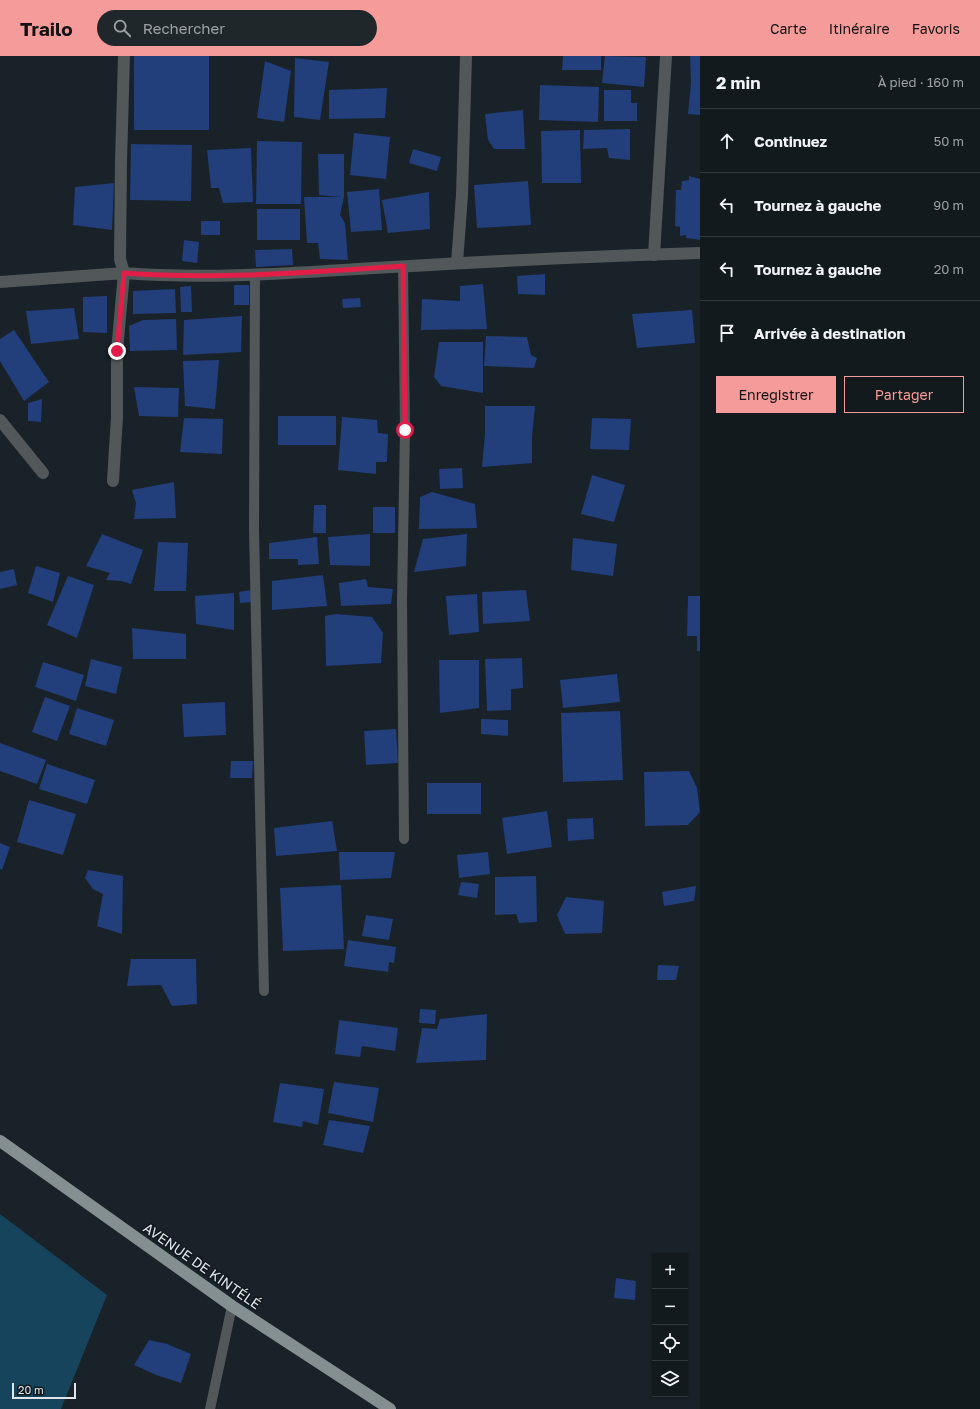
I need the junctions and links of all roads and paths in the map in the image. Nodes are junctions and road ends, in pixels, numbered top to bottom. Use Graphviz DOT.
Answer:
graph roads {
  1 [pos="124,56"];
  2 [pos="466,56"];
  3 [pos="666,56"];
  4 [pos="700,253"];
  5 [pos="654,255"];
  6 [pos="457,263"];
  7 [pos="403,266"];
  8 [pos="124,273"];
  9 [pos="255,275"];
  10 [pos="0,282"];
  11 [pos="0,420"];
  12 [pos="43,473"];
  13 [pos="113,481"];
  14 [pos="404,839"];
  15 [pos="264,991"];
  16 [pos="0,1141"];
  17 [pos="232,1306"];
  18 [pos="210,1409"];
  19 [pos="390,1409"];
  1 -- 8 [label="street"];
  2 -- 6 [label="street"];
  3 -- 5 [label="street"];
  4 -- 5 [label="street"];
  5 -- 6 [label="street"];
  6 -- 7 [label="street"];
  7 -- 9 [label="street"];
  7 -- 14 [label="lane"];
  8 -- 9 [label="street"];
  8 -- 10 [label="street"];
  8 -- 13 [label="street"];
  9 -- 15 [label="lane"];
  11 -- 12 [label="street"];
  16 -- 17 [label="main road, AVENUE DE KINTÉLÉ"];
  17 -- 18 [label="lane"];
  17 -- 19 [label="main road, AVENUE DE KINTÉLÉ"];
}
